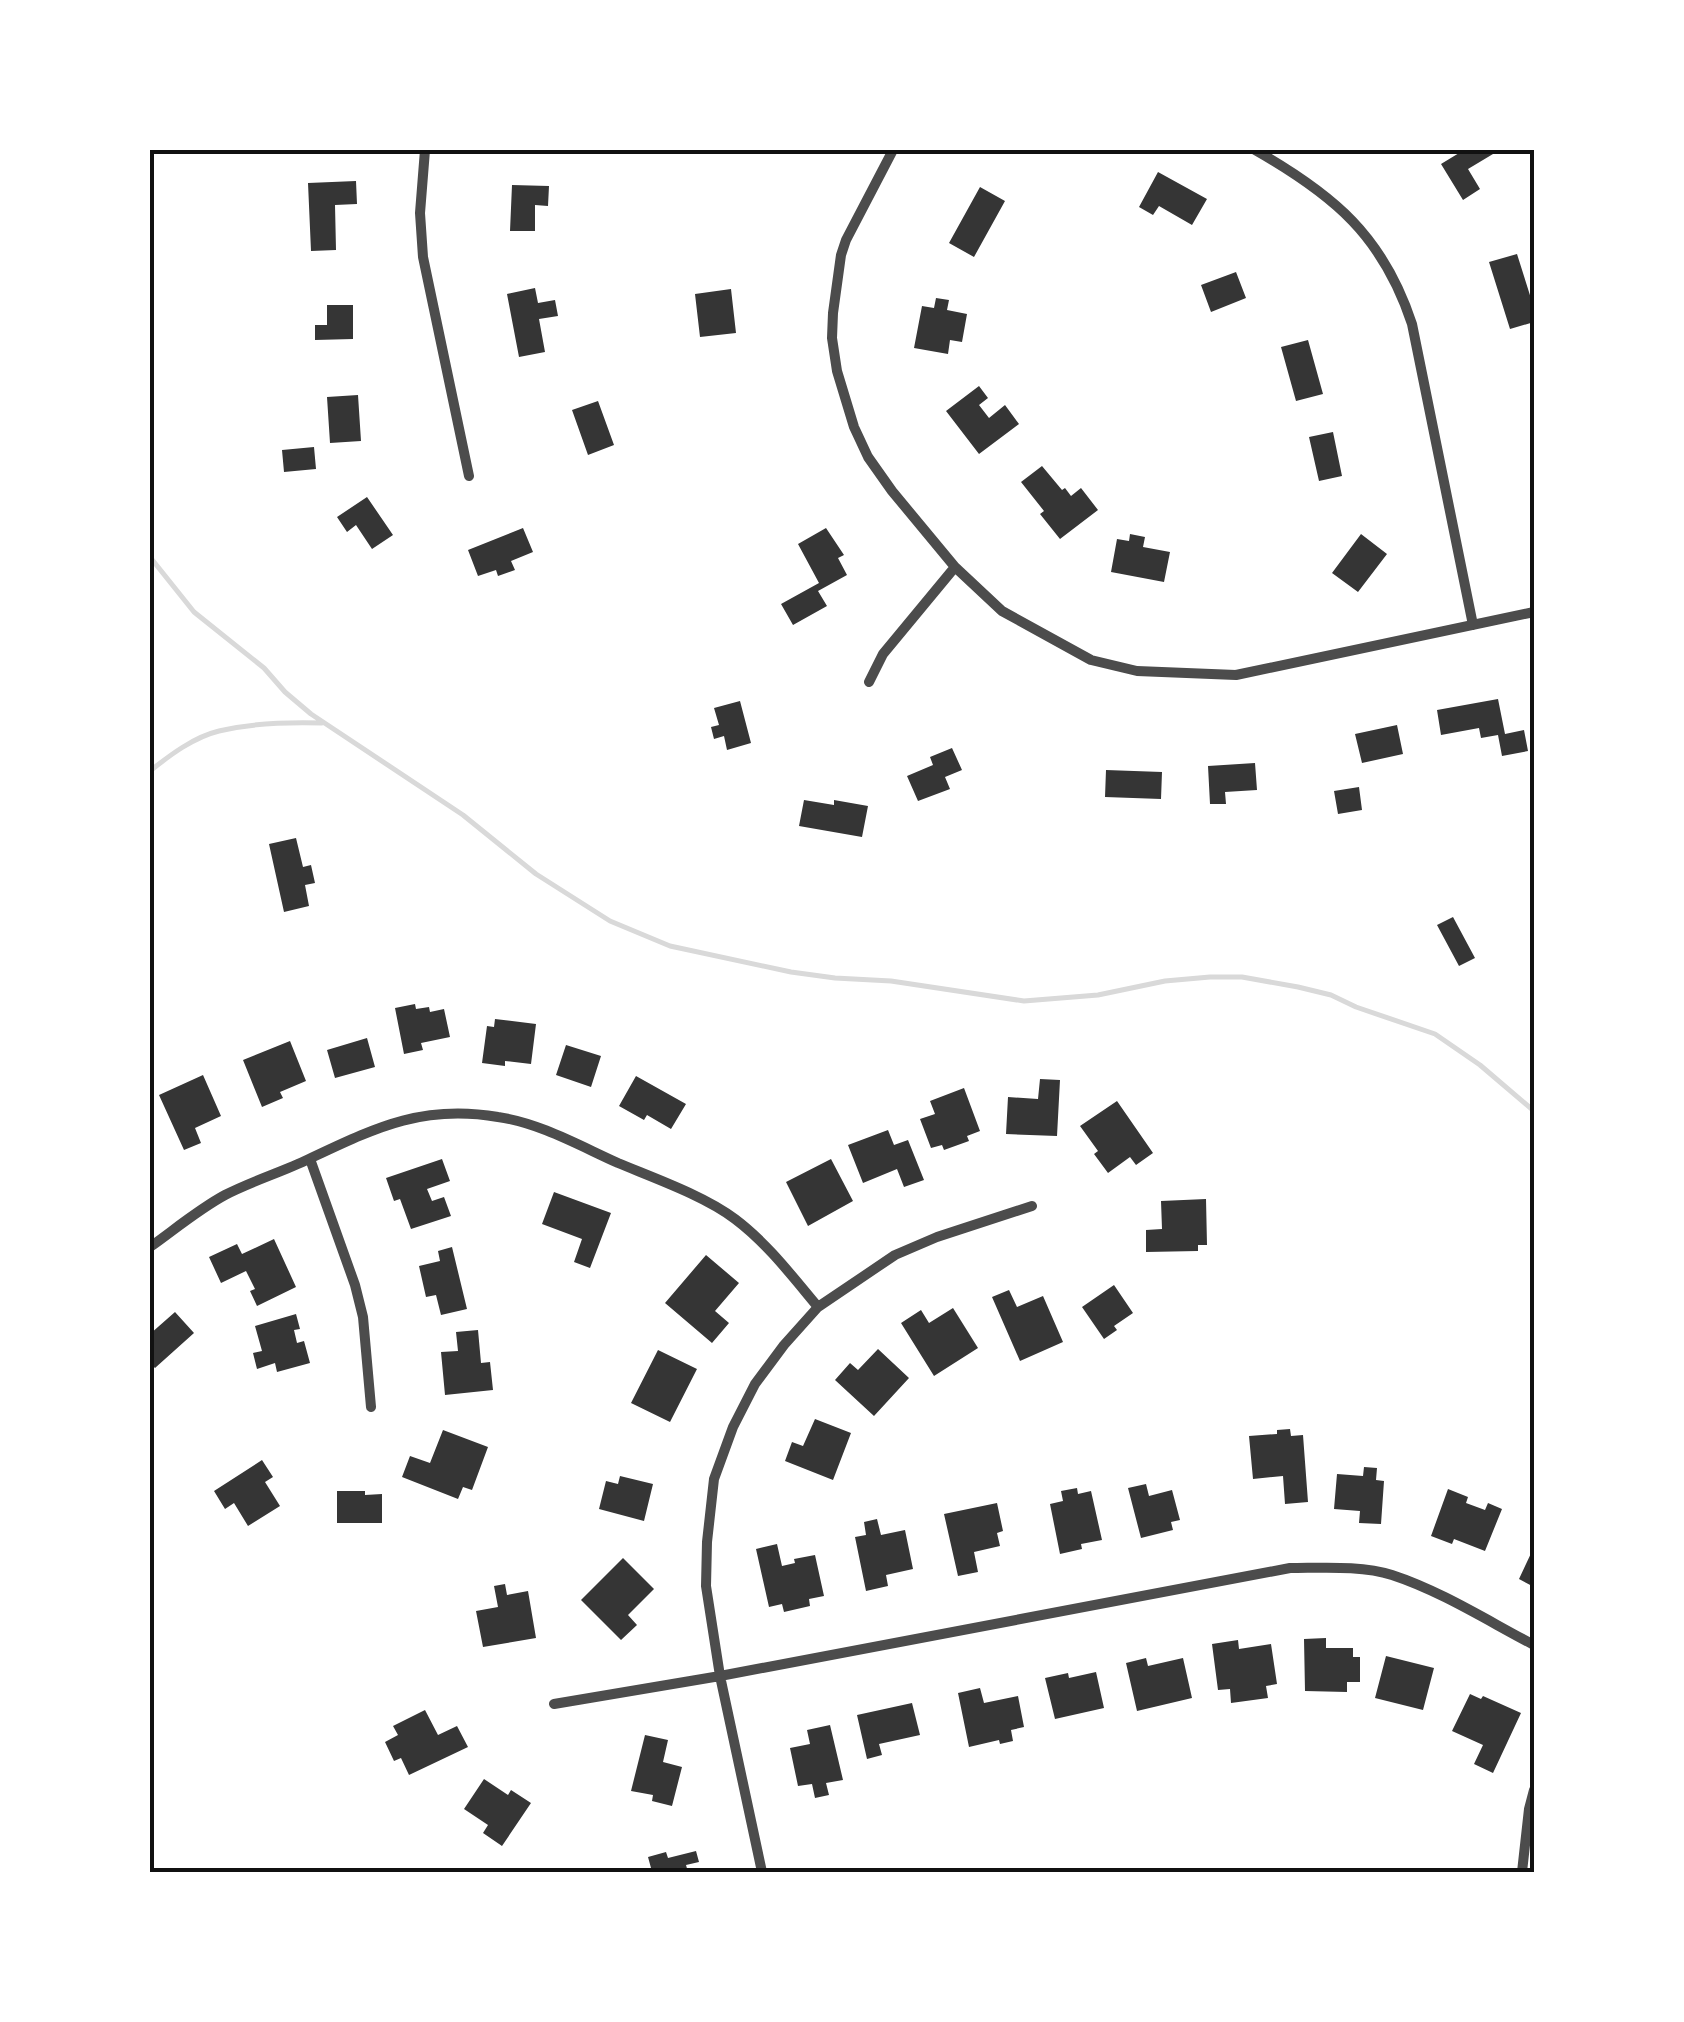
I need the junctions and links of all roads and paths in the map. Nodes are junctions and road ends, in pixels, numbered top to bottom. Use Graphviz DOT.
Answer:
graph roads {
  1 [pos="426,150"];
  2 [pos="893,150"];
  3 [pos="1255,150"];
  4 [pos="469,476"];
  5 [pos="954,567"];
  6 [pos="1534,612"];
  7 [pos="1472,625"];
  8 [pos="869,682"];
  9 [pos="310,1159"];
  10 [pos="1032,1206"];
  11 [pos="150,1247"];
  12 [pos="818,1307"];
  13 [pos="371,1407"];
  14 [pos="1534,1644"];
  15 [pos="720,1676"];
  16 [pos="554,1704"];
  17 [pos="1534,1790"];
  18 [pos="762,1872"];
  19 [pos="1522,1872"];
  1 -- 4 [label="street"];
  2 -- 5 [label="street"];
  3 -- 7 [label="street"];
  5 -- 7 [label="street"];
  5 -- 8 [label="street"];
  6 -- 7 [label="street"];
  9 -- 11 [label="street"];
  9 -- 12 [label="street"];
  9 -- 13 [label="street"];
  10 -- 12 [label="street"];
  12 -- 15 [label="street"];
  14 -- 15 [label="street"];
  15 -- 16 [label="street"];
  15 -- 18 [label="street"];
  17 -- 19 [label="street"];
}
